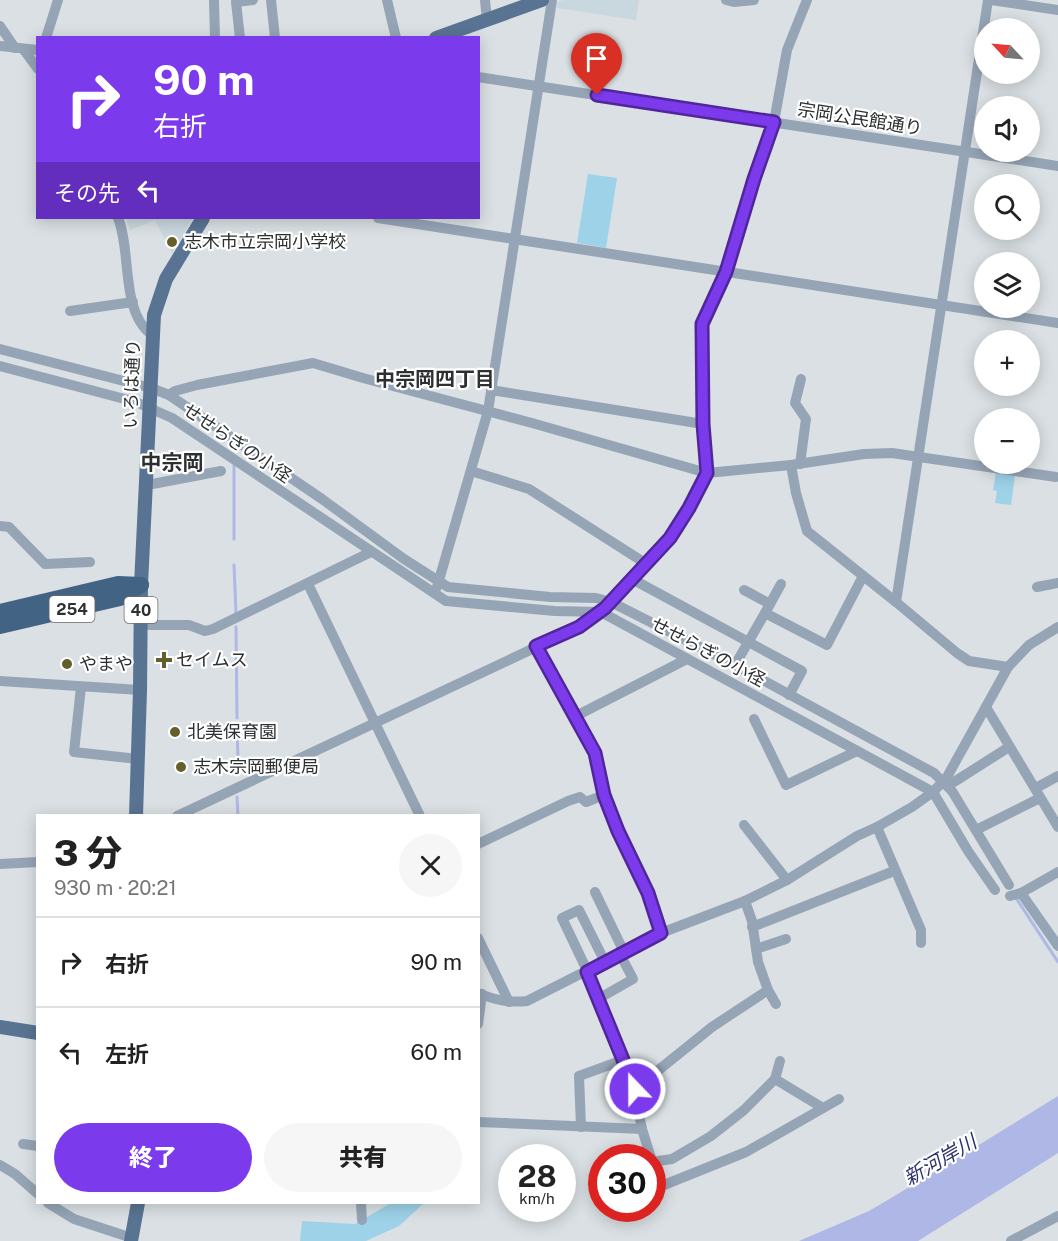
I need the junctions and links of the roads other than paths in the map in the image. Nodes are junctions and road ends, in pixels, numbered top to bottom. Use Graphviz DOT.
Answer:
graph roads {
  1 [pos="58,0"];
  2 [pos="214,0"];
  3 [pos="253,0"];
  4 [pos="271,0"];
  5 [pos="387,0"];
  6 [pos="485,0"];
  7 [pos="542,0"];
  8 [pos="552,0"];
  9 [pos="726,0"];
  10 [pos="754,0"];
  11 [pos="807,0"];
  12 [pos="989,0"];
  13 [pos="523,3"];
  14 [pos="1058,10"];
  15 [pos="487,20"];
  16 [pos="0,26"];
  17 [pos="47,36"];
  18 [pos="215,36"];
  19 [pos="240,36"];
  20 [pos="275,36"];
  21 [pos="396,36"];
  22 [pos="442,36"];
  23 [pos="0,46"];
  24 [pos="19,49"];
  25 [pos="36,50"];
  26 [pos="36,67"];
  27 [pos="480,77"];
  28 [pos="539,86"];
  29 [pos="774,122"];
  30 [pos="965,152"];
  31 [pos="1058,165"];
  32 [pos="118,219"];
  33 [pos="202,219"];
  34 [pos="385,219"];
  35 [pos="515,239"];
  36 [pos="726,272"];
  37 [pos="133,302"];
  38 [pos="943,305"];
  39 [pos="70,311"];
  40 [pos="1058,322"];
  41 [pos="152,335"];
  42 [pos="0,349"];
  43 [pos="0,366"];
  44 [pos="801,379"];
  45 [pos="491,390"];
  46 [pos="169,395"];
  47 [pos="151,398"];
  48 [pos="488,411"];
  49 [pos="703,424"];
  50 [pos="919,457"];
  51 [pos="796,465"];
  52 [pos="221,471"];
  53 [pos="471,471"];
  54 [pos="707,473"];
  55 [pos="1056,477"];
  56 [pos="147,485"];
  57 [pos="0,526"];
  58 [pos="371,552"];
  59 [pos="90,562"];
  60 [pos="645,563"];
  61 [pos="863,576"];
  62 [pos="632,579"];
  63 [pos="1058,583"];
  64 [pos="308,584"];
  65 [pos="781,584"];
  66 [pos="141,585"];
  67 [pos="438,586"];
  68 [pos="1037,587"];
  69 [pos="744,590"];
  70 [pos="896,602"];
  71 [pos="606,607"];
  72 [pos="767,609"];
  73 [pos="0,612"];
  74 [pos="0,626"];
  75 [pos="140,626"];
  76 [pos="1058,627"];
  77 [pos="749,642"];
  78 [pos="536,646"];
  79 [pos="687,659"];
  80 [pos="735,665"];
  81 [pos="1008,667"];
  82 [pos="0,681"];
  83 [pos="81,687"];
  84 [pos="140,690"];
  85 [pos="789,695"];
  86 [pos="986,707"];
  87 [pos="576,716"];
  88 [pos="754,719"];
  89 [pos="375,722"];
  90 [pos="1009,747"];
  91 [pos="858,751"];
  92 [pos="138,759"];
  93 [pos="1058,776"];
  94 [pos="943,781"];
  95 [pos="933,792"];
  96 [pos="1038,793"];
  97 [pos="604,795"];
  98 [pos="136,814"];
  99 [pos="181,814"];
  100 [pos="419,814"];
  101 [pos="744,825"];
  102 [pos="877,827"];
  103 [pos="1058,827"];
  104 [pos="976,830"];
  105 [pos="480,843"];
  106 [pos="36,862"];
  107 [pos="0,864"];
  108 [pos="894,871"];
  109 [pos="1058,872"];
  110 [pos="787,880"];
  111 [pos="995,890"];
  112 [pos="1014,891"];
  113 [pos="595,892"];
  114 [pos="745,901"];
  115 [pos="752,927"];
  116 [pos="661,933"];
  117 [pos="786,939"];
  118 [pos="480,942"];
  119 [pos="921,943"];
  120 [pos="1058,946"];
  121 [pos="756,948"];
  122 [pos="622,953"];
  123 [pos="605,962"];
  124 [pos="587,972"];
  125 [pos="768,990"];
  126 [pos="480,994"];
  127 [pos="598,999"];
  128 [pos="509,1002"];
  129 [pos="776,1004"];
  130 [pos="0,1027"];
  131 [pos="36,1033"];
  132 [pos="623,1060"];
  133 [pos="780,1061"];
  134 [pos="775,1079"];
  135 [pos="635,1089"];
  136 [pos="839,1099"];
  137 [pos="823,1108"];
  138 [pos="480,1122"];
  139 [pos="581,1127"];
  140 [pos="642,1129"];
  141 [pos="23,1144"];
  142 [pos="647,1144"];
  143 [pos="36,1146"];
  144 [pos="666,1160"];
  145 [pos="0,1165"];
  146 [pos="666,1184"];
  147 [pos="36,1192"];
  148 [pos="50,1204"];
  149 [pos="138,1204"];
  150 [pos="361,1204"];
  151 [pos="1058,1216"];
  152 [pos="362,1220"];
  153 [pos="131,1239"];
  154 [pos="1011,1241"];
  1 -- 17 [label="street"];
  2 -- 18 [label="street"];
  3 -- 19 [label="street"];
  4 -- 20 [label="street"];
  5 -- 21 [label="street"];
  6 -- 15 [label="street"];
  7 -- 13 [label="main road"];
  8 -- 28 [label="street"];
  9 -- 10 [label="street"];
  11 -- 29 [label="street"];
  12 -- 14 [label="street"];
  12 -- 30 [label="street"];
  13 -- 15 [label="main road"];
  15 -- 22 [label="main road"];
  16 -- 24 [label="street"];
  23 -- 24 [label="street"];
  24 -- 25 [label="street"];
  24 -- 26 [label="street"];
  27 -- 28 [label="street, 宗岡公民館通り"];
  28 -- 29 [label="street, 宗岡公民館通り"];
  28 -- 35 [label="street"];
  29 -- 30 [label="street, 宗岡公民館通り"];
  29 -- 36 [label="street"];
  30 -- 31 [label="street, 宗岡公民館通り"];
  30 -- 38 [label="street"];
  32 -- 37 [label="street"];
  33 -- 41 [label="main road, いろは通り / 40"];
  34 -- 35 [label="street"];
  35 -- 36 [label="street"];
  35 -- 45 [label="street"];
  36 -- 38 [label="street"];
  36 -- 49 [label="street"];
  37 -- 39 [label="street"];
  37 -- 41 [label="street"];
  38 -- 40 [label="street"];
  38 -- 50 [label="street"];
  41 -- 47 [label="main road, いろは通り / 40"];
  42 -- 47 [label="street, せせらぎの小径"];
  43 -- 47 [label="street, せせらぎの小径"];
  44 -- 51 [label="street"];
  45 -- 48 [label="street"];
  45 -- 49 [label="street"];
  46 -- 47 [label="street, せせらぎの小径"];
  46 -- 48 [label="street"];
  46 -- 67 [label="street, せせらぎの小径"];
  47 -- 56 [label="main road, いろは通り / 40"];
  47 -- 58 [label="street, せせらぎの小径"];
  48 -- 53 [label="street"];
  48 -- 54 [label="street"];
  49 -- 54 [label="street"];
  50 -- 51 [label="street"];
  50 -- 55 [label="street"];
  50 -- 70 [label="street"];
  51 -- 54 [label="street"];
  51 -- 61 [label="street"];
  52 -- 56 [label="street"];
  53 -- 60 [label="street"];
  53 -- 67 [label="street"];
  54 -- 60 [label="street"];
  56 -- 66 [label="main road, いろは通り / 40"];
  57 -- 59 [label="street"];
  58 -- 64 [label="street"];
  58 -- 67 [label="street, せせらぎの小径"];
  60 -- 62 [label="street"];
  61 -- 70 [label="street"];
  61 -- 72 [label="street"];
  62 -- 71 [label="street"];
  62 -- 77 [label="street"];
  63 -- 68 [label="street"];
  64 -- 75 [label="street"];
  64 -- 89 [label="street"];
  65 -- 72 [label="street"];
  66 -- 73 [label="highway, 254"];
  66 -- 74 [label="highway, 254"];
  66 -- 75 [label="main road, いろは通り / 40"];
  67 -- 71 [label="street"];
  67 -- 71 [label="street, せせらぎの小径"];
  69 -- 72 [label="street"];
  70 -- 81 [label="street"];
  71 -- 78 [label="street"];
  71 -- 79 [label="street, せせらぎの小径"];
  71 -- 80 [label="street"];
  72 -- 77 [label="street"];
  75 -- 84 [label="main road, いろは通り / 40"];
  76 -- 81 [label="street"];
  77 -- 80 [label="street"];
  77 -- 85 [label="street"];
  78 -- 87 [label="street"];
  78 -- 89 [label="street"];
  79 -- 87 [label="street"];
  79 -- 91 [label="street, せせらぎの小径"];
  80 -- 85 [label="street"];
  81 -- 86 [label="street"];
  82 -- 83 [label="street"];
  83 -- 84 [label="street"];
  83 -- 92 [label="street"];
  84 -- 92 [label="main road, いろは通り / 40"];
  85 -- 94 [label="street"];
  86 -- 90 [label="street"];
  86 -- 94 [label="street"];
  87 -- 97 [label="street"];
  88 -- 91 [label="street"];
  89 -- 99 [label="street"];
  89 -- 100 [label="street"];
  90 -- 94 [label="street"];
  90 -- 96 [label="street"];
  91 -- 95 [label="street, せせらぎの小径"];
  92 -- 98 [label="main road, いろは通り / 40"];
  93 -- 96 [label="street"];
  94 -- 95 [label="street"];
  94 -- 104 [label="street"];
  95 -- 102 [label="street"];
  95 -- 111 [label="street"];
  96 -- 103 [label="street"];
  96 -- 104 [label="street"];
  97 -- 105 [label="street"];
  97 -- 116 [label="street"];
  101 -- 110 [label="street"];
  102 -- 108 [label="street"];
  102 -- 110 [label="street"];
  104 -- 112 [label="street"];
  106 -- 107 [label="street"];
  108 -- 115 [label="street"];
  108 -- 119 [label="street"];
  109 -- 112 [label="street"];
  110 -- 114 [label="street"];
  112 -- 120 [label="street"];
  113 -- 122 [label="street"];
  114 -- 115 [label="street"];
  114 -- 116 [label="street"];
  115 -- 121 [label="street"];
  116 -- 122 [label="street"];
  117 -- 121 [label="street"];
  118 -- 128 [label="street"];
  121 -- 125 [label="street"];
  122 -- 123 [label="street"];
  122 -- 127 [label="street"];
  123 -- 124 [label="street"];
  123 -- 124 [label="street"];
  124 -- 127 [label="street"];
  124 -- 128 [label="street"];
  125 -- 129 [label="street"];
  125 -- 135 [label="street"];
  126 -- 128 [label="street"];
  127 -- 132 [label="street"];
  130 -- 131 [label="main road"];
  132 -- 135 [label="street"];
  132 -- 139 [label="street"];
  133 -- 134 [label="street"];
  134 -- 137 [label="street"];
  134 -- 144 [label="street"];
  135 -- 140 [label="street"];
  136 -- 137 [label="street"];
  137 -- 146 [label="street"];
  138 -- 139 [label="street"];
  139 -- 140 [label="street"];
  140 -- 142 [label="street"];
  141 -- 143 [label="street"];
  145 -- 147 [label="street"];
  148 -- 153 [label="street"];
  149 -- 153 [label="main road"];
  150 -- 152 [label="street"];
  151 -- 154 [label="street"];
}
